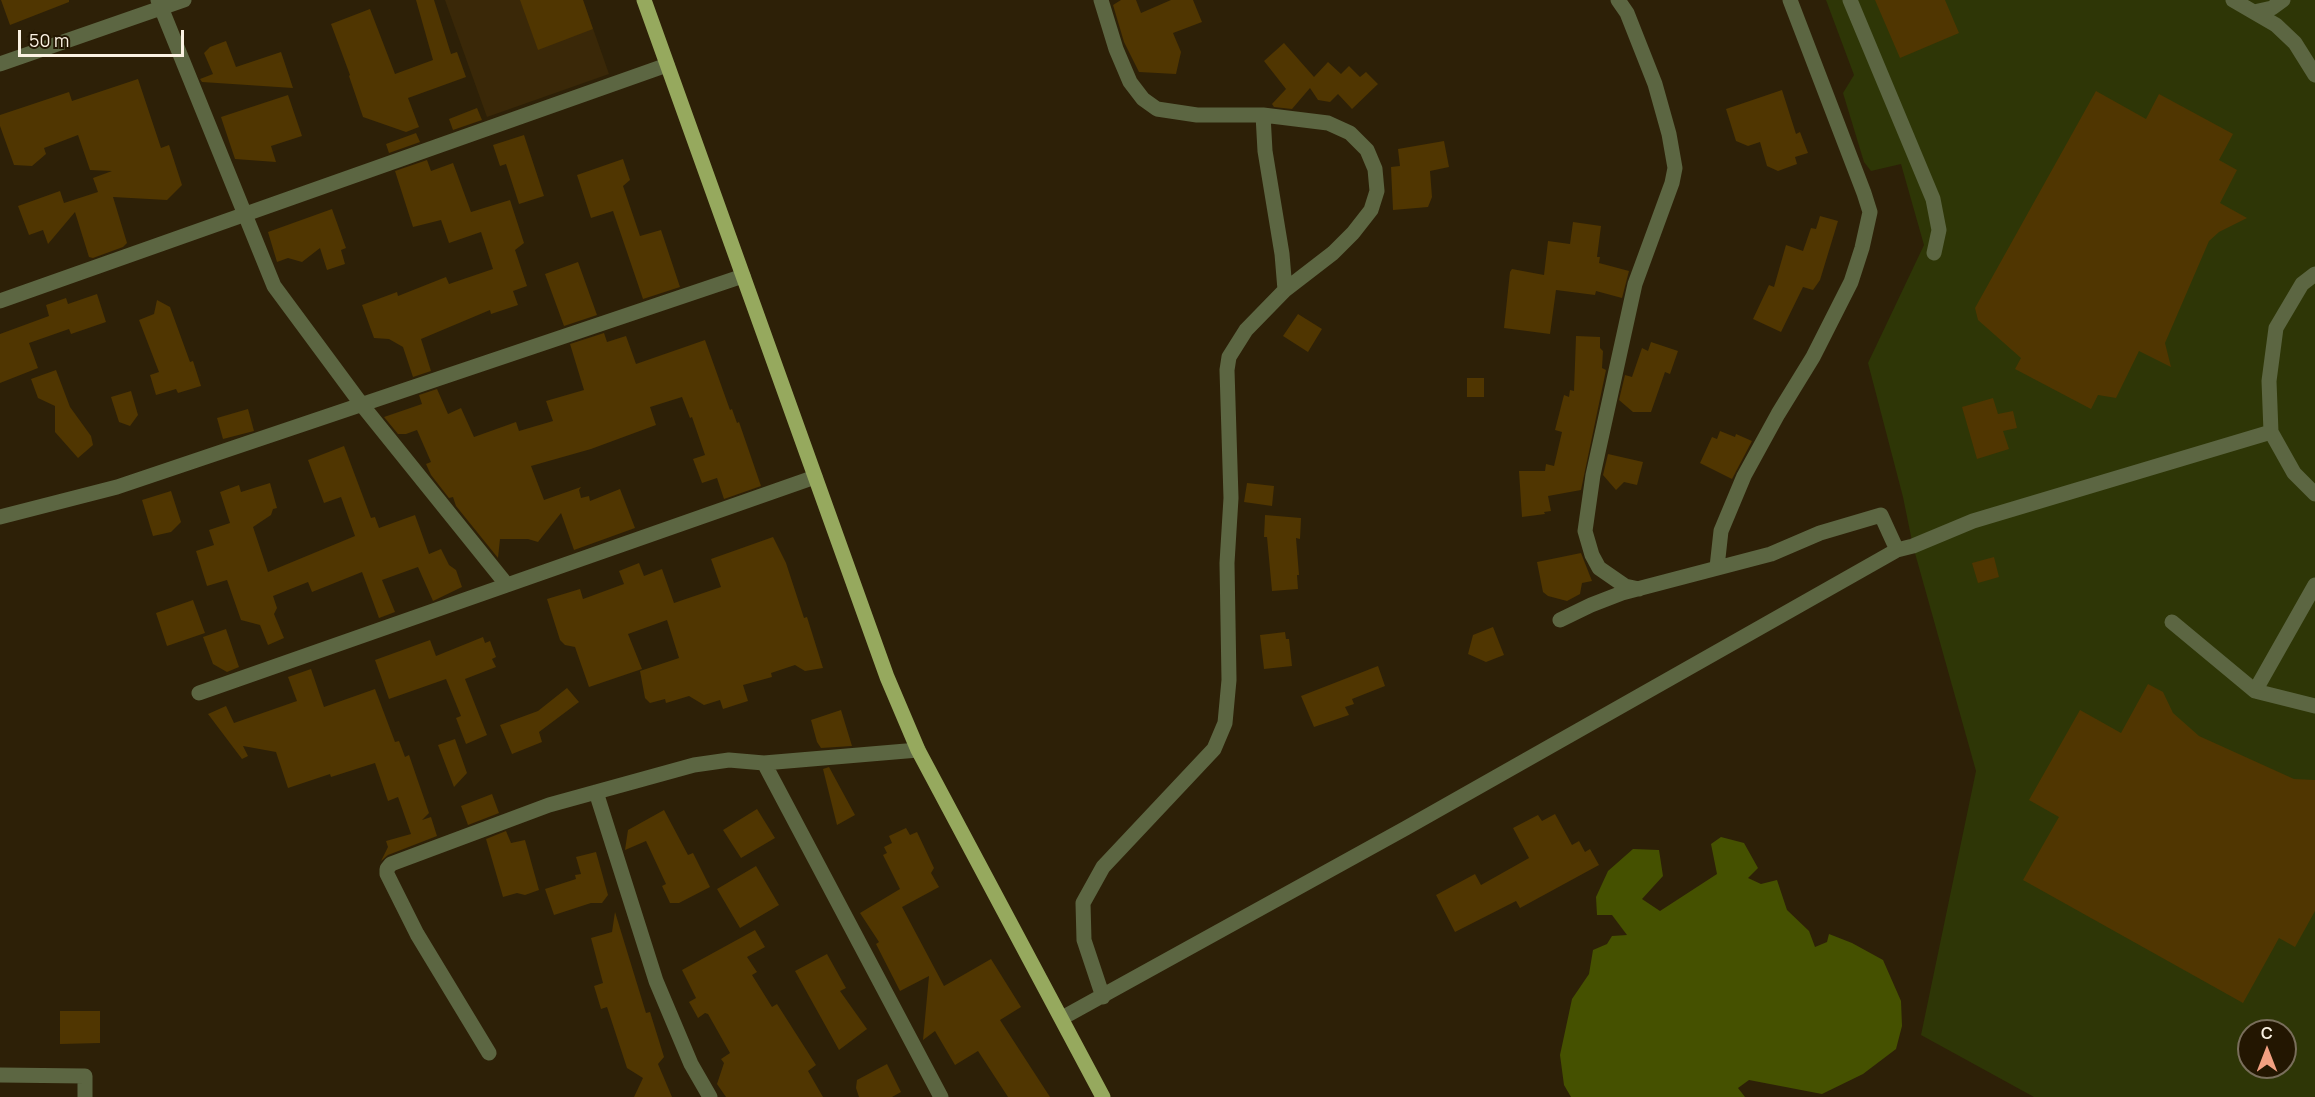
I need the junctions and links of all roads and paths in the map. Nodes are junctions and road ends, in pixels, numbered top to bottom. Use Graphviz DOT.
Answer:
graph roads {
  1 [pos="184,0"];
  2 [pos="644,0"];
  3 [pos="1101,0"];
  4 [pos="1618,0"];
  5 [pos="1790,0"];
  6 [pos="1850,0"];
  7 [pos="2233,0"];
  8 [pos="2283,0"];
  9 [pos="160,4"];
  10 [pos="2254,12"];
  11 [pos="0,64"];
  12 [pos="667,65"];
  13 [pos="2315,75"];
  14 [pos="1263,115"];
  15 [pos="244,214"];
  16 [pos="1934,253"];
  17 [pos="2315,274"];
  18 [pos="743,276"];
  19 [pos="1285,290"];
  20 [pos="0,301"];
  21 [pos="362,405"];
  22 [pos="2271,432"];
  23 [pos="815,477"];
  24 [pos="2315,494"];
  25 [pos="0,517"];
  26 [pos="1897,550"];
  27 [pos="1717,567"];
  28 [pos="507,585"];
  29 [pos="2315,585"];
  30 [pos="1639,589"];
  31 [pos="1560,620"];
  32 [pos="2172,622"];
  33 [pos="2254,691"];
  34 [pos="199,693"];
  35 [pos="2315,706"];
  36 [pos="918,750"];
  37 [pos="764,763"];
  38 [pos="596,792"];
  39 [pos="1102,997"];
  40 [pos="1062,1018"];
  41 [pos="489,1053"];
  42 [pos="0,1075"];
  43 [pos="85,1097"];
  44 [pos="710,1097"];
  45 [pos="941,1097"];
  46 [pos="1103,1097"];
  1 -- 9 [label="street"];
  2 -- 12 [label="main road"];
  3 -- 14 [label="street"];
  4 -- 30 [label="street"];
  5 -- 27 [label="street"];
  6 -- 16 [label="street"];
  7 -- 10 [label="street"];
  8 -- 10 [label="street"];
  9 -- 11 [label="street"];
  9 -- 15 [label="street"];
  10 -- 13 [label="street"];
  12 -- 15 [label="street"];
  12 -- 18 [label="main road"];
  14 -- 19 [label="street"];
  14 -- 19 [label="street"];
  15 -- 20 [label="street"];
  15 -- 21 [label="street"];
  17 -- 22 [label="street"];
  18 -- 21 [label="street"];
  18 -- 23 [label="main road"];
  19 -- 39 [label="street"];
  21 -- 25 [label="street"];
  21 -- 28 [label="street"];
  22 -- 24 [label="street"];
  22 -- 26 [label="street"];
  23 -- 28 [label="street"];
  23 -- 36 [label="main road"];
  26 -- 27 [label="street"];
  26 -- 39 [label="street"];
  27 -- 30 [label="street"];
  28 -- 34 [label="street"];
  29 -- 33 [label="street"];
  30 -- 31 [label="street"];
  32 -- 33 [label="street"];
  33 -- 35 [label="street"];
  36 -- 37 [label="street"];
  36 -- 40 [label="main road"];
  37 -- 38 [label="street"];
  37 -- 45 [label="street"];
  38 -- 41 [label="street"];
  38 -- 44 [label="street"];
  39 -- 40 [label="street"];
  40 -- 46 [label="main road"];
  42 -- 43 [label="street"];
}
